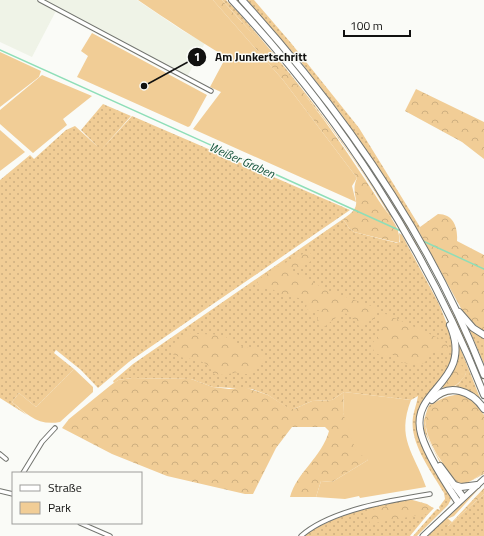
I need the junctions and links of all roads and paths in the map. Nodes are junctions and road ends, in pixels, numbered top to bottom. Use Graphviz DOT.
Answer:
graph roads {
  1 [pos="40,0"];
  2 [pos="232,0"];
  3 [pos="242,0"];
  4 [pos="211,91"];
  5 [pos="443,301"];
  6 [pos="453,306"];
  7 [pos="484,335"];
  8 [pos="484,375"];
  9 [pos="484,395"];
  10 [pos="484,409"];
  11 [pos="55,428"];
  12 [pos="0,454"];
  13 [pos="6,459"];
  14 [pos="24,472"];
  15 [pos="484,479"];
  16 [pos="477,484"];
  17 [pos="454,485"];
  18 [pos="0,491"];
  19 [pos="12,493"];
  20 [pos="430,494"];
  21 [pos="464,497"];
  22 [pos="458,502"];
  23 [pos="82,524"];
  24 [pos="110,536"];
  25 [pos="301,536"];
  26 [pos="423,536"];
  1 -- 4 [label="street"];
  2 -- 5 [label="highway"];
  3 -- 6 [label="highway"];
  5 -- 9 [label="highway"];
  5 -- 22 [label="highway"];
  6 -- 7 [label="highway"];
  6 -- 8 [label="highway"];
  10 -- 17 [label="highway"];
  11 -- 14 [label="street"];
  12 -- 13 [label="street"];
  15 -- 16 [label="main road"];
  16 -- 17 [label="highway"];
  16 -- 21 [label="main road"];
  17 -- 21 [label="highway"];
  18 -- 19 [label="street"];
  20 -- 25 [label="street"];
  21 -- 22 [label="main road"];
  22 -- 26 [label="main road"];
  23 -- 24 [label="street"];
}
